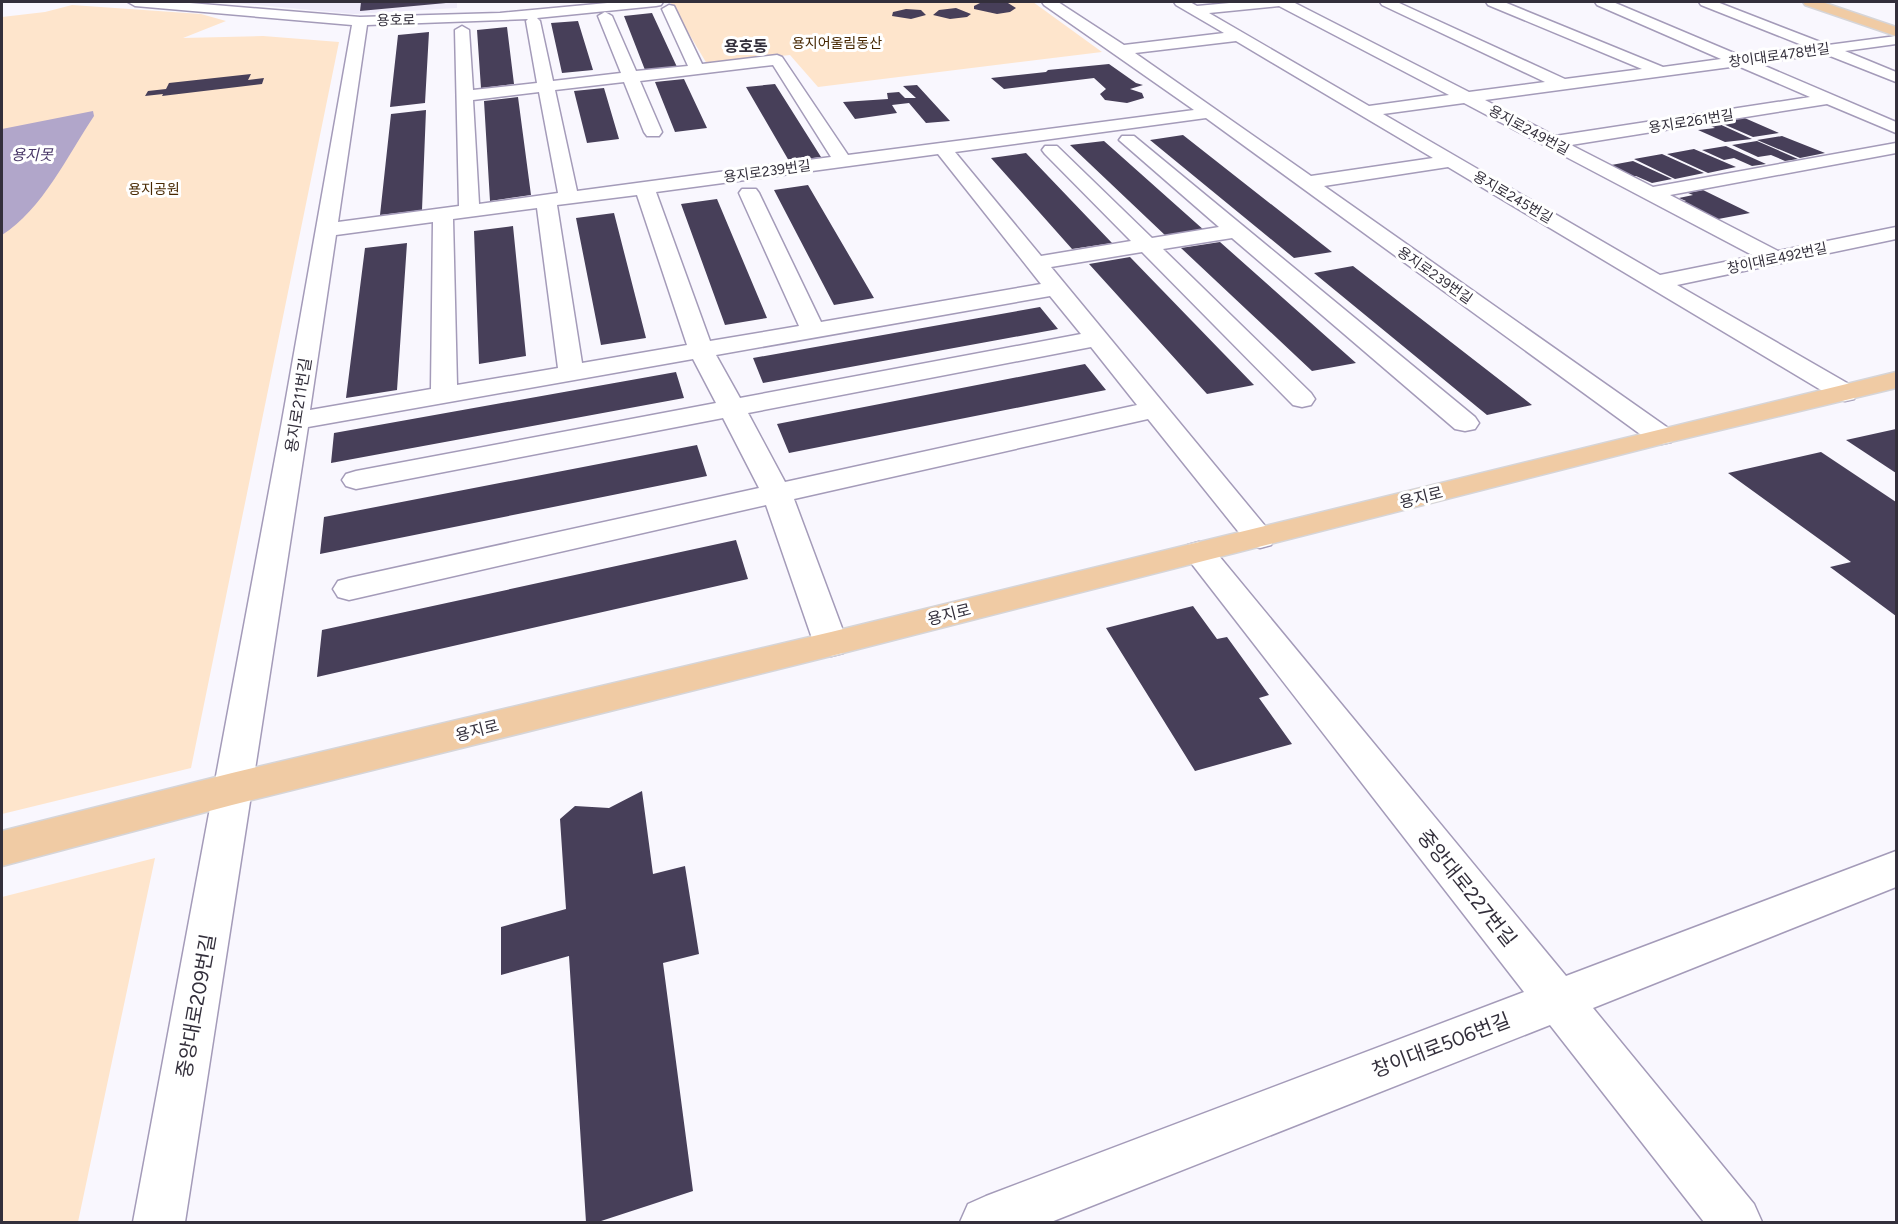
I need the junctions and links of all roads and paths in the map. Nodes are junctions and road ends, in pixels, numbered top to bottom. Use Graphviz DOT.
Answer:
graph roads {
  1 [pos="135,2"];
  2 [pos="1049,2"];
  3 [pos="1277,2"];
  4 [pos="1283,2"];
  5 [pos="1387,2"];
  6 [pos="1493,2"];
  7 [pos="1602,2"];
  8 [pos="1706,2"];
  9 [pos="1810,2"];
  10 [pos="1833,2"];
  11 [pos="199,4"];
  12 [pos="663,5"];
  13 [pos="1188,6"];
  14 [pos="605,16"];
  15 [pos="360,21"];
  16 [pos="533,21"];
  17 [pos="1896,24"];
  18 [pos="462,30"];
  19 [pos="1896,32"];
  20 [pos="1240,36"];
  21 [pos="1896,39"];
  22 [pos="1825,49"];
  23 [pos="1121,50"];
  24 [pos="1740,61"];
  25 [pos="697,69"];
  26 [pos="1661,71"];
  27 [pos="630,76"];
  28 [pos="1896,77"];
  29 [pos="1564,85"];
  30 [pos="547,87"];
  31 [pos="465,96"];
  32 [pos="1467,98"];
  33 [pos="1829,99"];
  34 [pos="1367,111"];
  35 [pos="1208,113"];
  36 [pos="1896,128"];
  37 [pos="653,132"];
  38 [pos="1128,140"];
  39 [pos="1553,142"];
  40 [pos="942,148"];
  41 [pos="1896,148"];
  42 [pos="1051,150"];
  43 [pos="1451,160"];
  44 [pos="843,161"];
  45 [pos="1306,183"];
  46 [pos="645,188"];
  47 [pos="749,193"];
  48 [pos="1651,194"];
  49 [pos="569,198"];
  50 [pos="546,201"];
  51 [pos="470,211"];
  52 [pos="443,214"];
  53 [pos="326,230"];
  54 [pos="1236,231"];
  55 [pos="1896,234"];
  56 [pos="1147,245"];
  57 [pos="1775,258"];
  58 [pos="1036,263"];
  59 [pos="1658,282"];
  60 [pos="1057,288"];
  61 [pos="813,331"];
  62 [pos="1097,338"];
  63 [pos="701,350"];
  64 [pos="571,373"];
  65 [pos="1896,380"];
  66 [pos="1845,393"];
  67 [pos="444,395"];
  68 [pos="1302,399"];
  69 [pos="730,408"];
  70 [pos="1155,409"];
  71 [pos="295,421"];
  72 [pos="1465,423"];
  73 [pos="1661,436"];
  74 [pos="356,480"];
  75 [pos="777,494"];
  76 [pos="1260,538"];
  77 [pos="1199,552"];
  78 [pos="349,589"];
  79 [pos="831,644"];
  80 [pos="232,789"];
  81 [pos="2,849"];
  82 [pos="1896,868"];
  83 [pos="1557,1000"];
  84 [pos="159,1222"];
  85 [pos="987,1222"];
  86 [pos="1736,1222"];
  1 -- 11 [label="street, 용호로"];
  2 -- 23 [label="street, 용지로239번길"];
  3 -- 13 [label="street"];
  4 -- 32 [label="street, 용지로249번길"];
  5 -- 29 [label="street"];
  6 -- 26 [label="street, 창이대로478번길"];
  7 -- 24 [label="street"];
  8 -- 22 [label="street"];
  9 -- 19 [label="main road"];
  10 -- 17 [label="main road"];
  11 -- 15 [label="street, 용호로"];
  12 -- 15 [label="street, 용호로"];
  12 -- 25 [label="street"];
  13 -- 20 [label="street, 용지로245번길"];
  14 -- 27 [label="street"];
  15 -- 53 [label="street, 용지로211번길"];
  16 -- 30 [label="street"];
  18 -- 31 [label="street"];
  20 -- 23 [label="street"];
  20 -- 34 [label="street, 용지로245번길"];
  21 -- 22 [label="street, 창이대로478번길"];
  22 -- 24 [label="street, 창이대로478번길"];
  22 -- 28 [label="street"];
  23 -- 35 [label="street, 용지로239번길"];
  24 -- 26 [label="street, 창이대로478번길"];
  24 -- 33 [label="street"];
  25 -- 27 [label="street"];
  25 -- 44 [label="street"];
  26 -- 29 [label="street, 창이대로478번길"];
  27 -- 30 [label="street"];
  27 -- 37 [label="street"];
  29 -- 32 [label="street, 창이대로478번길"];
  30 -- 31 [label="street"];
  30 -- 49 [label="street"];
  31 -- 51 [label="street"];
  32 -- 34 [label="street, 창이대로478번길"];
  32 -- 39 [label="street, 용지로249번길"];
  33 -- 36 [label="street"];
  33 -- 39 [label="street, 용지로261번길"];
  34 -- 43 [label="street, 용지로245번길"];
  35 -- 40 [label="street, 용지로239번길"];
  35 -- 45 [label="street, 용지로239번길"];
  38 -- 54 [label="street"];
  39 -- 48 [label="street, 용지로249번길"];
  40 -- 44 [label="street, 용지로239번길"];
  40 -- 58 [label="street"];
  41 -- 48 [label="street"];
  42 -- 56 [label="street"];
  43 -- 45 [label="street"];
  43 -- 59 [label="street, 용지로245번길"];
  44 -- 46 [label="street, 용지로239번길"];
  45 -- 73 [label="street, 용지로239번길"];
  46 -- 49 [label="street, 용지로239번길"];
  46 -- 63 [label="street"];
  47 -- 61 [label="street"];
  48 -- 57 [label="street, 용지로249번길"];
  49 -- 50 [label="street, 용지로239번길"];
  50 -- 51 [label="street, 용지로239번길"];
  50 -- 64 [label="street"];
  51 -- 52 [label="street, 용지로239번길"];
  52 -- 53 [label="street, 용지로239번길"];
  52 -- 67 [label="street"];
  53 -- 71 [label="street, 용지로211번길"];
  54 -- 56 [label="street"];
  54 -- 72 [label="street"];
  55 -- 57 [label="street, 창이대로492번길"];
  56 -- 58 [label="street"];
  56 -- 68 [label="street"];
  57 -- 59 [label="street, 창이대로492번길"];
  58 -- 60 [label="street"];
  59 -- 66 [label="street, 용지로245번길"];
  60 -- 61 [label="street"];
  60 -- 62 [label="street"];
  61 -- 63 [label="street"];
  62 -- 69 [label="street"];
  62 -- 70 [label="street"];
  63 -- 64 [label="street"];
  63 -- 69 [label="street"];
  64 -- 67 [label="street"];
  65 -- 66 [label="main road, 용지로"];
  66 -- 73 [label="main road, 용지로"];
  67 -- 71 [label="street"];
  69 -- 74 [label="street"];
  69 -- 75 [label="street"];
  70 -- 75 [label="street"];
  70 -- 76 [label="street"];
  71 -- 80 [label="street, 용지로211번길"];
  73 -- 76 [label="main road, 용지로"];
  75 -- 78 [label="street"];
  75 -- 79 [label="street"];
  76 -- 77 [label="main road, 용지로"];
  77 -- 79 [label="main road, 용지로"];
  77 -- 83 [label="street, 중앙대로227번길"];
  79 -- 80 [label="main road, 용지로"];
  80 -- 81 [label="main road, 용지로"];
  80 -- 84 [label="street, 중앙대로209번길"];
  82 -- 83 [label="street, 창이대로506번길"];
  83 -- 85 [label="street, 창이대로506번길"];
  83 -- 86 [label="street, 중앙대로227번길"];
}
